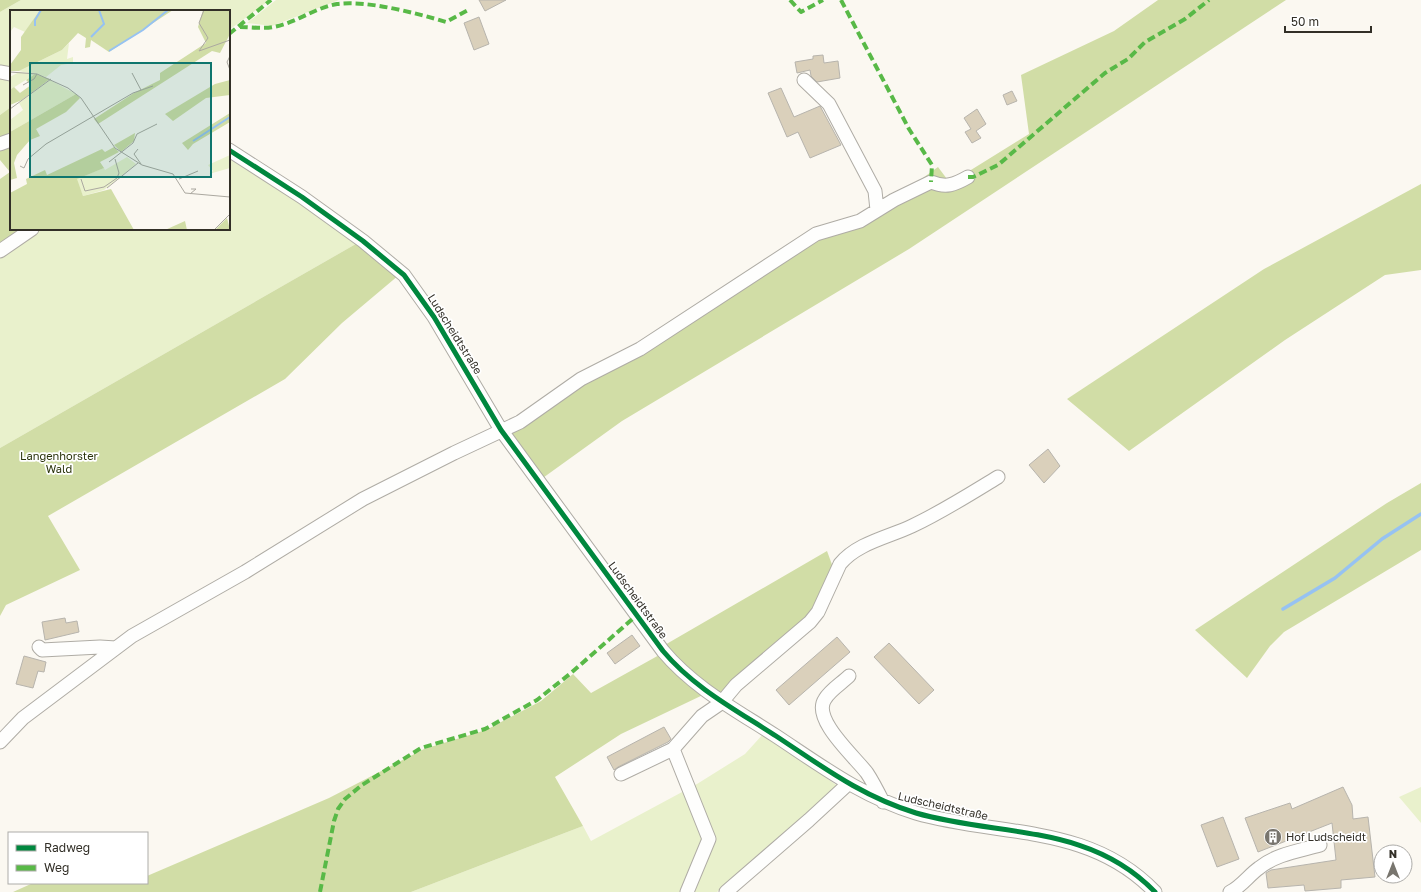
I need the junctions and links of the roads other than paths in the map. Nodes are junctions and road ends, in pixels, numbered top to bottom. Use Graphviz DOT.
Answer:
graph roads {
  1 [pos="0,72"];
  2 [pos="10,74"];
  3 [pos="804,80"];
  4 [pos="10,140"];
  5 [pos="0,144"];
  6 [pos="230,151"];
  7 [pos="968,177"];
  8 [pos="877,210"];
  9 [pos="31,230"];
  10 [pos="0,251"];
  11 [pos="501,430"];
  12 [pos="998,477"];
  13 [pos="39,647"];
  14 [pos="116,648"];
  15 [pos="849,676"];
  16 [pos="721,703"];
  17 [pos="0,742"];
  18 [pos="673,748"];
  19 [pos="621,774"];
  20 [pos="848,784"];
  21 [pos="883,802"];
  22 [pos="1320,845"];
  23 [pos="687,892"];
  24 [pos="726,892"];
  25 [pos="1155,892"];
  26 [pos="1230,892"];
  1 -- 2 [label="street"];
  3 -- 8 [label="street"];
  4 -- 5 [label="street"];
  6 -- 11 [label="street, Ludscheidtstraße"];
  7 -- 8 [label="street"];
  8 -- 11 [label="street"];
  9 -- 10 [label="street"];
  11 -- 14 [label="street"];
  11 -- 16 [label="street, Ludscheidtstraße"];
  12 -- 16 [label="street"];
  13 -- 14 [label="street"];
  14 -- 17 [label="street"];
  15 -- 21 [label="street"];
  16 -- 18 [label="street"];
  16 -- 20 [label="street, Ludscheidtstraße"];
  18 -- 19 [label="street"];
  18 -- 23 [label="street"];
  20 -- 21 [label="street, Ludscheidtstraße"];
  20 -- 24 [label="street"];
  21 -- 25 [label="street, Ludscheidtstraße"];
  22 -- 26 [label="street"];
}
